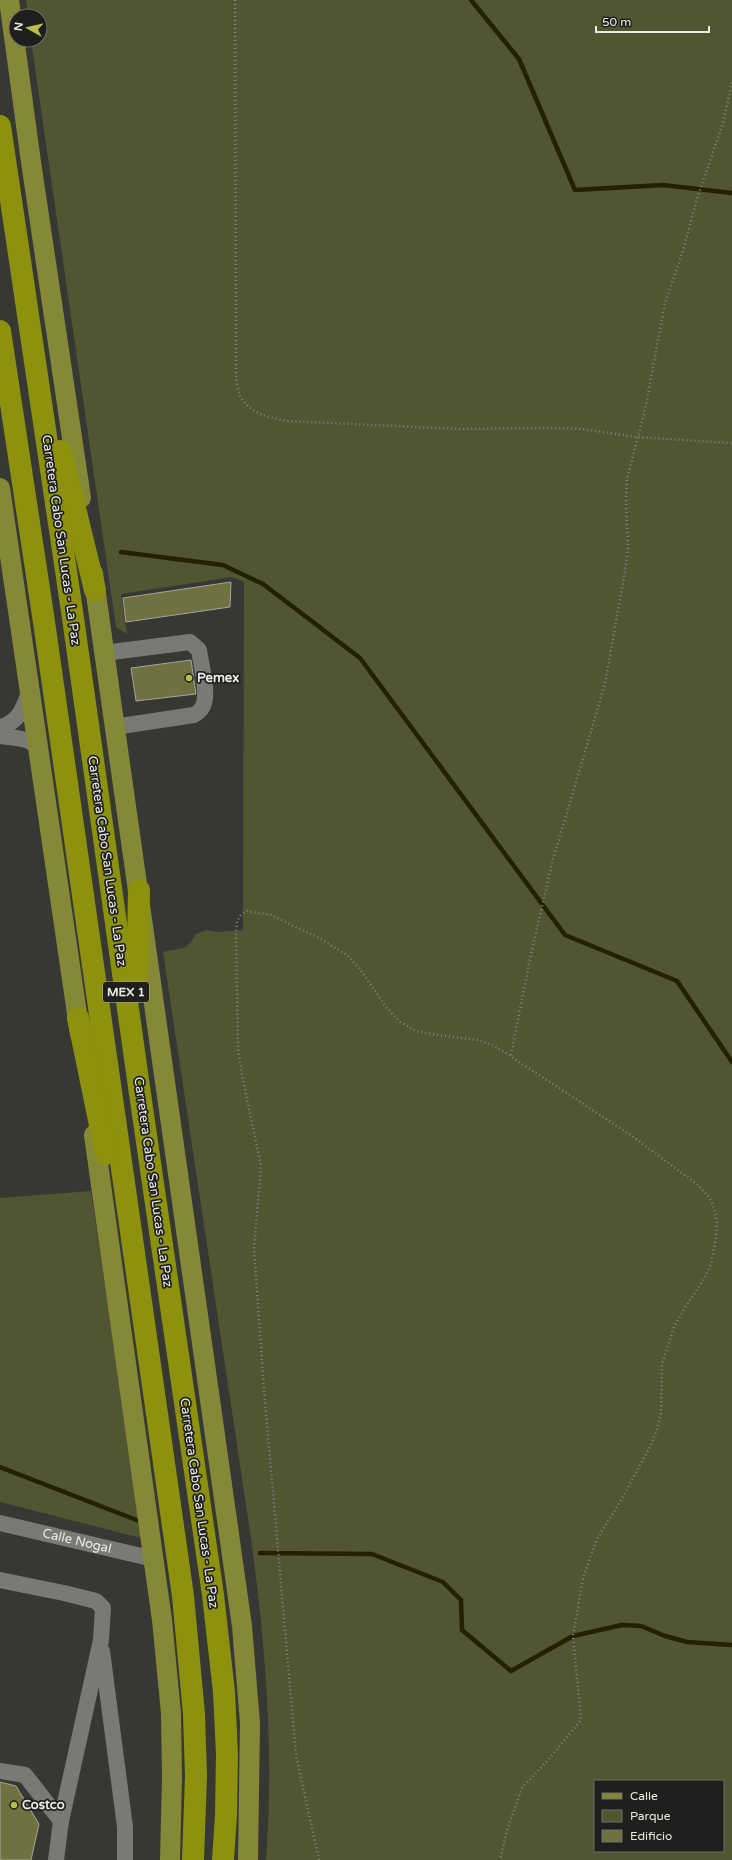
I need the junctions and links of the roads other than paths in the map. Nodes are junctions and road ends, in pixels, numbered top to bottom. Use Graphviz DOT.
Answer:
graph roads {
  1 [pos="9,0"];
  2 [pos="0,126"];
  3 [pos="29,321"];
  4 [pos="0,331"];
  5 [pos="0,488"];
  6 [pos="95,590"];
  7 [pos="104,653"];
  8 [pos="30,690"];
  9 [pos="114,727"];
  10 [pos="0,728"];
  11 [pos="0,736"];
  12 [pos="38,750"];
  13 [pos="139,890"];
  14 [pos="78,1018"];
  15 [pos="140,1094"];
  16 [pos="142,1307"];
  17 [pos="0,1523"];
  18 [pos="154,1559"];
  19 [pos="0,1580"];
  20 [pos="101,1640"];
  21 [pos="0,1771"];
  22 [pos="61,1821"];
  23 [pos="56,1860"];
  24 [pos="125,1860"];
  25 [pos="170,1860"];
  26 [pos="193,1860"];
  27 [pos="223,1860"];
  28 [pos="248,1860"];
  1 -- 6 [label="main road"];
  2 -- 3 [label="highway, Carretera Cabo San Lucas - La Paz / MEX 1"];
  3 -- 6 [label="highway"];
  3 -- 15 [label="highway, Carretera Cabo San Lucas - La Paz / MEX 1"];
  4 -- 16 [label="highway, MEX 1"];
  5 -- 8 [label="main road"];
  6 -- 7 [label="main road"];
  7 -- 9 [label="main road"];
  7 -- 9 [label="street"];
  8 -- 10 [label="street"];
  8 -- 12 [label="main road"];
  9 -- 13 [label="main road"];
  11 -- 12 [label="street"];
  12 -- 14 [label="main road"];
  13 -- 15 [label="highway"];
  13 -- 28 [label="main road"];
  14 -- 16 [label="highway"];
  14 -- 18 [label="main road"];
  15 -- 27 [label="highway, Carretera Cabo San Lucas - La Paz / MEX 1"];
  16 -- 26 [label="highway, MEX 1"];
  17 -- 18 [label="street, Calle Nogal"];
  18 -- 25 [label="main road"];
  19 -- 20 [label="street"];
  20 -- 22 [label="street"];
  20 -- 24 [label="street"];
  21 -- 22 [label="street"];
  22 -- 23 [label="street"];
}
